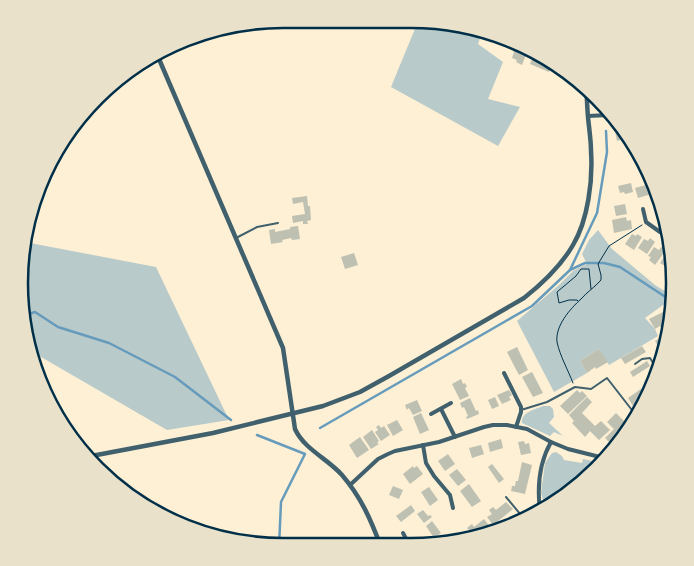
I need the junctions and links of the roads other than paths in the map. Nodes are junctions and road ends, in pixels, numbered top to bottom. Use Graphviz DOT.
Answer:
graph roads {
  1 [pos="159,60"];
  2 [pos="587,98"];
  3 [pos="603,115"];
  4 [pos="588,116"];
  5 [pos="644,209"];
  6 [pos="278,223"];
  7 [pos="662,232"];
  8 [pos="236,238"];
  9 [pos="653,363"];
  10 [pos="635,364"];
  11 [pos="504,373"];
  12 [pos="451,403"];
  13 [pos="441,409"];
  14 [pos="521,410"];
  15 [pos="632,410"];
  16 [pos="293,414"];
  17 [pos="431,414"];
  18 [pos="516,426"];
  19 [pos="455,437"];
  20 [pos="551,442"];
  21 [pos="423,446"];
  22 [pos="95,455"];
  23 [pos="599,456"];
  24 [pos="350,485"];
  25 [pos="506,497"];
  26 [pos="539,504"];
  27 [pos="453,508"];
  28 [pos="520,514"];
  29 [pos="403,533"];
  30 [pos="378,538"];
  31 [pos="406,538"];
  1 -- 8 [label="street"];
  2 -- 4 [label="street"];
  3 -- 4 [label="street"];
  4 -- 16 [label="street"];
  5 -- 7 [label="street"];
  6 -- 8 [label="lane"];
  8 -- 16 [label="street"];
  9 -- 10 [label="lane"];
  11 -- 14 [label="street"];
  12 -- 13 [label="street"];
  13 -- 17 [label="street"];
  13 -- 19 [label="street"];
  14 -- 15 [label="lane"];
  14 -- 18 [label="street"];
  16 -- 22 [label="street"];
  16 -- 24 [label="street"];
  18 -- 19 [label="street"];
  18 -- 20 [label="street"];
  19 -- 21 [label="street"];
  20 -- 23 [label="street"];
  20 -- 26 [label="street"];
  21 -- 24 [label="street"];
  21 -- 27 [label="street"];
  24 -- 30 [label="street"];
  25 -- 28 [label="lane"];
  29 -- 31 [label="street"];
}
